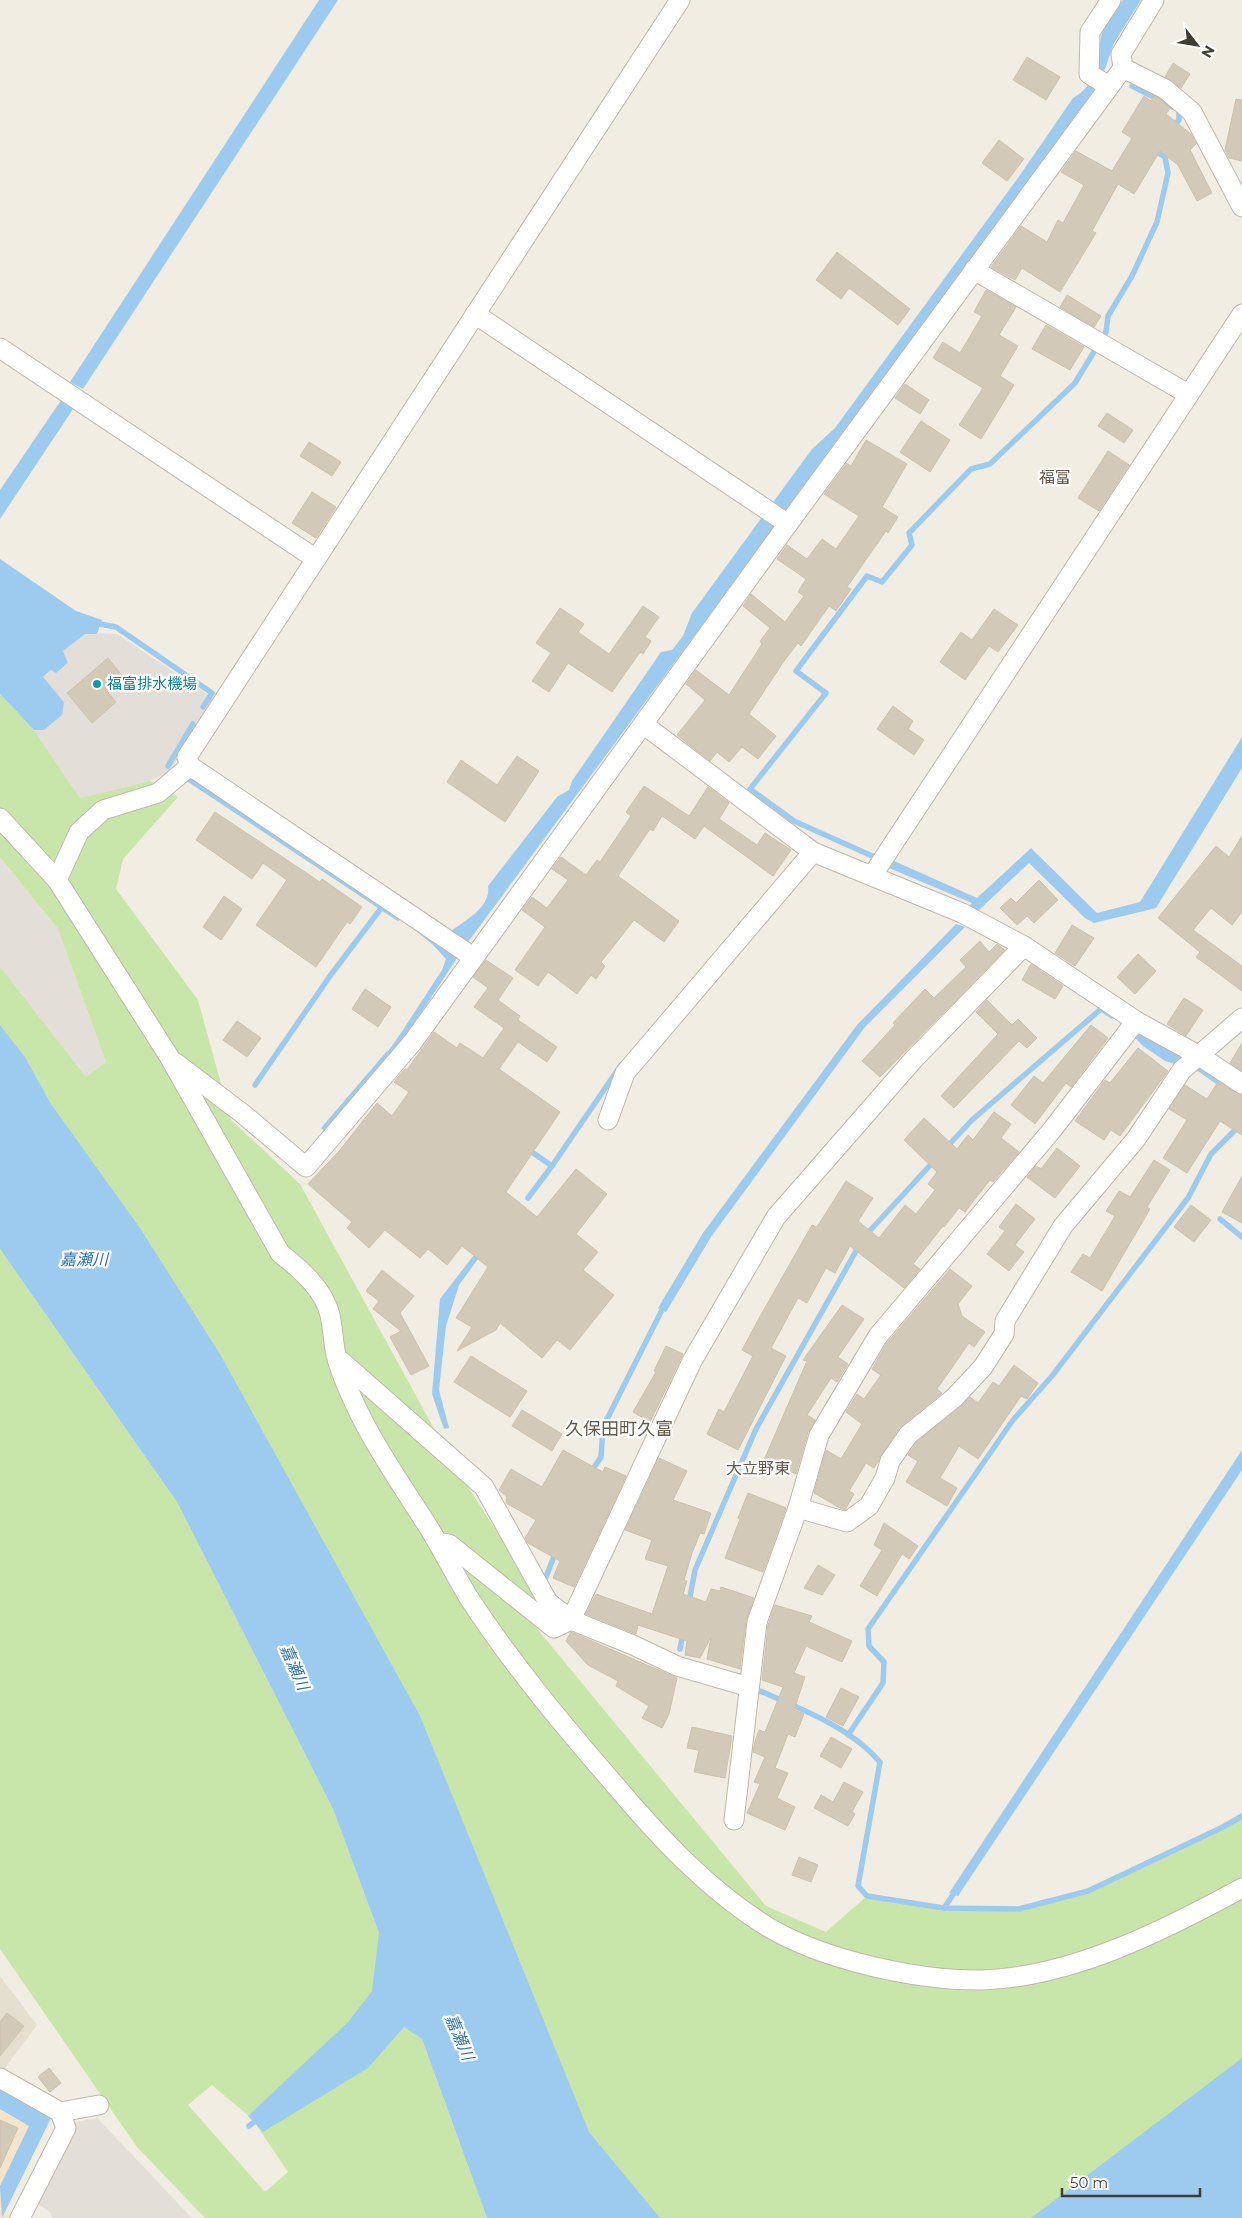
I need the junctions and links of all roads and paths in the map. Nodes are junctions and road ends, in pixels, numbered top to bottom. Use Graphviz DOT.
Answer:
graph roads {
  1 [pos="680,0"];
  2 [pos="1111,0"];
  3 [pos="1154,0"];
  4 [pos="1123,68"];
  5 [pos="1109,86"];
  6 [pos="1242,207"];
  7 [pos="974,270"];
  8 [pos="475,314"];
  9 [pos="1242,314"];
  10 [pos="0,348"];
  11 [pos="1188,394"];
  12 [pos="788,524"];
  13 [pos="316,559"];
  14 [pos="643,724"];
  15 [pos="190,766"];
  16 [pos="0,818"];
  17 [pos="813,852"];
  18 [pos="879,867"];
  19 [pos="56,880"];
  20 [pos="1024,946"];
  21 [pos="464,951"];
  22 [pos="1242,1018"];
  23 [pos="1130,1027"];
  24 [pos="1198,1055"];
  25 [pos="170,1058"];
  26 [pos="1242,1084"];
  27 [pos="608,1120"];
  28 [pos="336,1357"];
  29 [pos="798,1508"];
  30 [pos="438,1542"];
  31 [pos="571,1620"];
  32 [pos="749,1687"];
  33 [pos="734,1820"];
  34 [pos="1242,1888"];
  35 [pos="0,2078"];
  36 [pos="99,2105"];
  37 [pos="60,2112"];
  38 [pos="20,2218"];
  1 -- 8 [label="street"];
  2 -- 5 [label="street"];
  3 -- 4 [label="street"];
  4 -- 5 [label="street"];
  4 -- 6 [label="street"];
  5 -- 7 [label="street"];
  7 -- 11 [label="street"];
  7 -- 12 [label="street"];
  8 -- 12 [label="street"];
  8 -- 13 [label="street"];
  9 -- 11 [label="street"];
  10 -- 13 [label="street"];
  11 -- 18 [label="street"];
  12 -- 14 [label="street"];
  13 -- 15 [label="street"];
  14 -- 17 [label="street"];
  14 -- 21 [label="street"];
  15 -- 19 [label="street"];
  15 -- 21 [label="street"];
  16 -- 19 [label="street"];
  17 -- 18 [label="street"];
  17 -- 27 [label="street"];
  18 -- 20 [label="street"];
  19 -- 25 [label="street"];
  20 -- 23 [label="street"];
  20 -- 31 [label="street"];
  21 -- 25 [label="street"];
  22 -- 24 [label="street"];
  23 -- 24 [label="street"];
  23 -- 29 [label="street"];
  24 -- 26 [label="street"];
  24 -- 29 [label="street"];
  25 -- 28 [label="street"];
  28 -- 30 [label="street"];
  28 -- 31 [label="street"];
  29 -- 32 [label="street"];
  30 -- 31 [label="street"];
  30 -- 34 [label="street"];
  31 -- 32 [label="street"];
  32 -- 33 [label="street"];
  35 -- 37 [label="street"];
  36 -- 37 [label="street"];
  37 -- 38 [label="street"];
}
